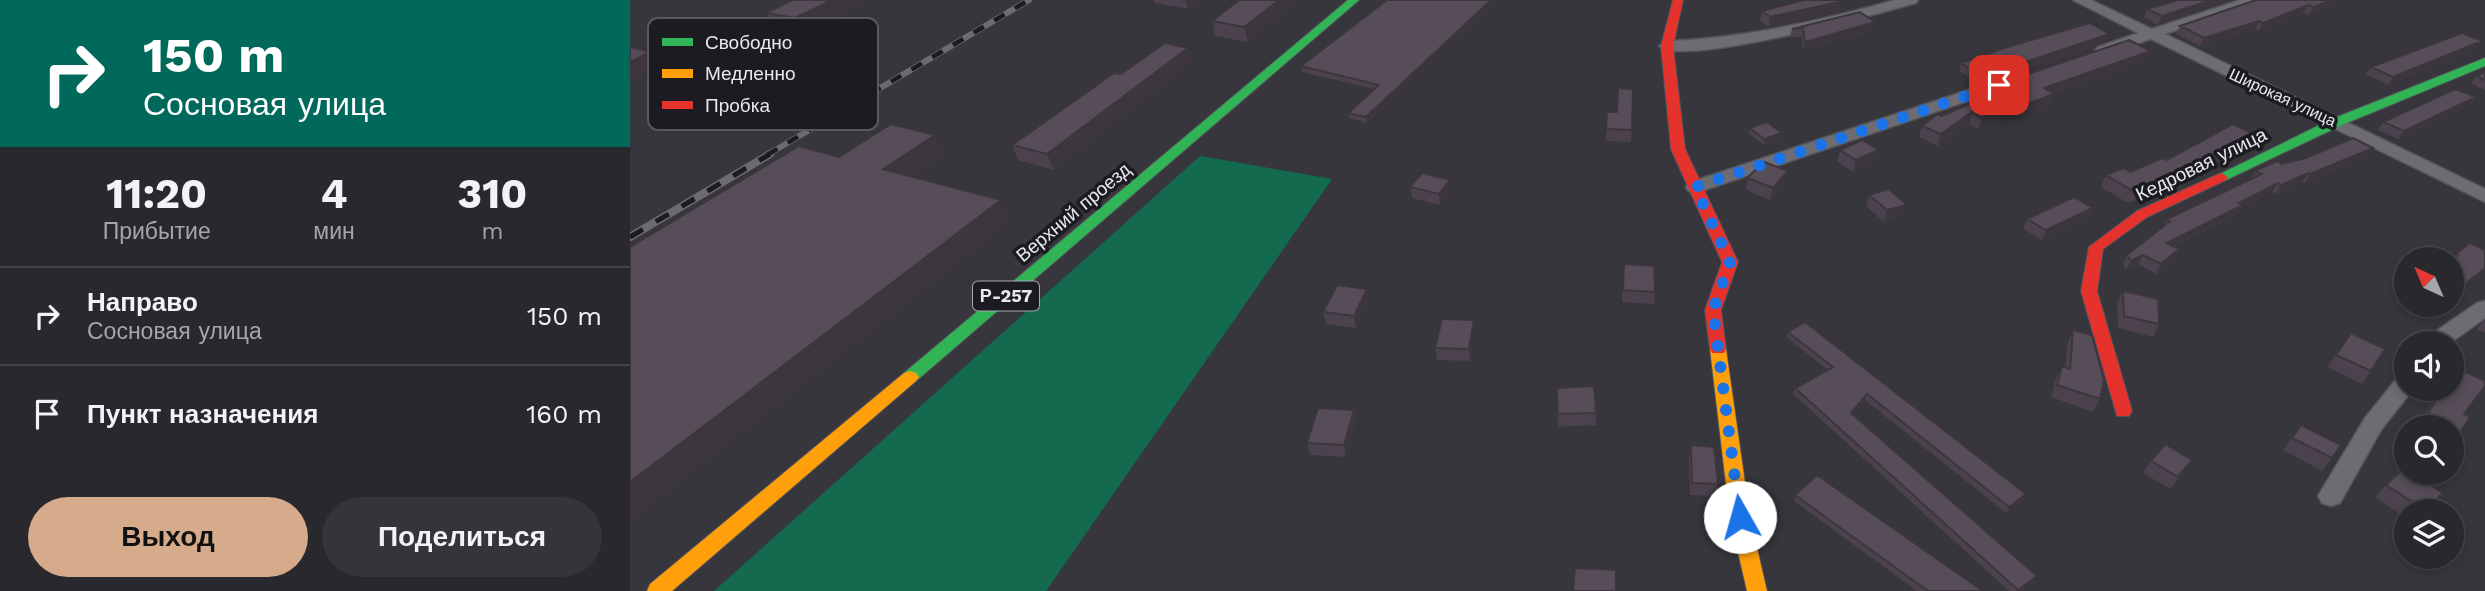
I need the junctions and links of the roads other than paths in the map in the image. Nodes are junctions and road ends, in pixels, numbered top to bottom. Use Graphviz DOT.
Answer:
graph roads {
  1 [pos="1354,0"];
  2 [pos="1678,0"];
  3 [pos="1911,0"];
  4 [pos="2081,0"];
  5 [pos="2254,0"];
  6 [pos="2151,34"];
  7 [pos="1667,46"];
  8 [pos="2086,56"];
  9 [pos="2485,62"];
  10 [pos="2047,69"];
  11 [pos="2337,122"];
  12 [pos="1695,187"];
  13 [pos="2485,196"];
  14 [pos="2485,308"];
  15 [pos="2451,331"];
  16 [pos="2394,398"];
  17 [pos="2123,411"];
  18 [pos="2331,496"];
  19 [pos="657,591"];
  20 [pos="1757,591"];
  1 -- 19 [label="main road, Верхний проезд / Р-257"];
  2 -- 7 [label="main road"];
  3 -- 7 [label="street"];
  4 -- 6 [label="street, Широкая улица"];
  5 -- 6 [label="street"];
  6 -- 8 [label="street"];
  6 -- 11 [label="street, Широкая улица"];
  7 -- 12 [label="main road"];
  9 -- 11 [label="main road, Кедровая улица"];
  10 -- 12 [label="street"];
  11 -- 13 [label="street, Широкая улица"];
  11 -- 17 [label="main road, Кедровая улица"];
  12 -- 20 [label="main road"];
  14 -- 15 [label="street"];
  16 -- 18 [label="street"];
}
